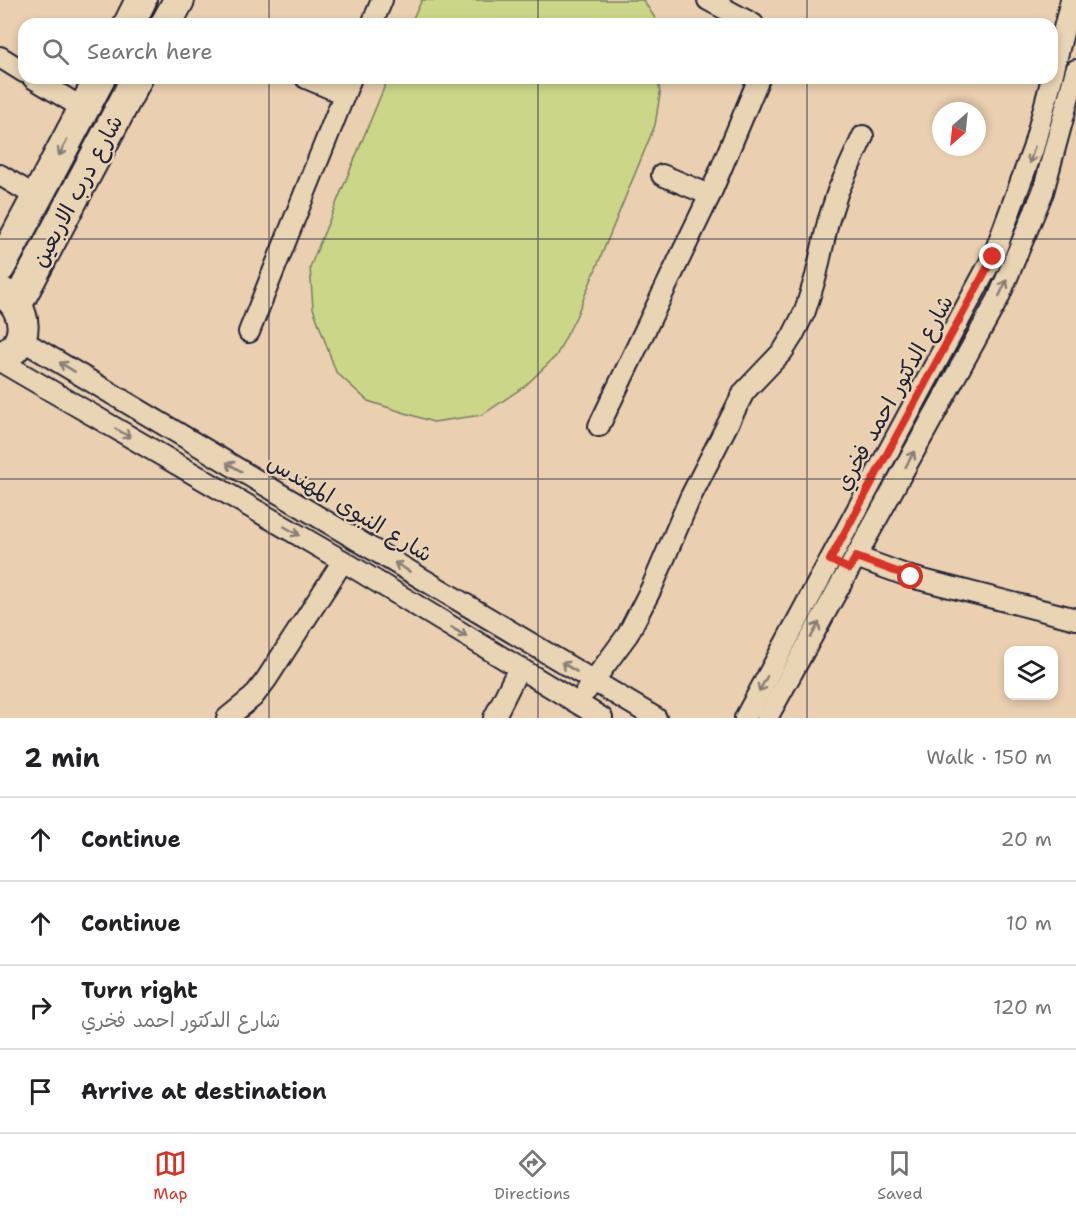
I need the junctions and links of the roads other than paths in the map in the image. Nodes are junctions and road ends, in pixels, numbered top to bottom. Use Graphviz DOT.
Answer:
graph roads {
  1 [pos="382,0"];
  2 [pos="708,0"];
  3 [pos="1071,0"];
  4 [pos="374,18"];
  5 [pos="742,18"];
  6 [pos="1058,53"];
  7 [pos="0,57"];
  8 [pos="18,68"];
  9 [pos="1076,70"];
  10 [pos="43,84"];
  11 [pos="97,84"];
  12 [pos="133,84"];
  13 [pos="756,84"];
  14 [pos="1050,84"];
  15 [pos="347,86"];
  16 [pos="84,109"];
  17 [pos="1041,119"];
  18 [pos="1062,125"];
  19 [pos="863,136"];
  20 [pos="0,175"];
  21 [pos="662,175"];
  22 [pos="710,195"];
  23 [pos="37,197"];
  24 [pos="0,267"];
  25 [pos="8,298"];
  26 [pos="249,333"];
  27 [pos="10,348"];
  28 [pos="0,361"];
  29 [pos="598,426"];
  30 [pos="830,560"];
  31 [pos="343,561"];
  32 [pos="852,563"];
  33 [pos="1076,619"];
  34 [pos="780,653"];
  35 [pos="798,662"];
  36 [pos="519,669"];
  37 [pos="592,681"];
  38 [pos="578,704"];
  39 [pos="227,718"];
  40 [pos="494,718"];
  41 [pos="602,718"];
  42 [pos="656,718"];
  43 [pos="745,718"];
  44 [pos="767,718"];
  1 -- 4 [label="street"];
  2 -- 5 [label="street"];
  3 -- 6 [label="street, شارع الدكتور احمد فخري"];
  7 -- 8 [label="street"];
  9 -- 18 [label="street, شارع الدكتور احمد فخري"];
  10 -- 16 [label="street"];
  11 -- 16 [label="highway, شارع درب الاربعين"];
  12 -- 25 [label="highway, شارع درب الاربعين"];
  13 -- 22 [label="street"];
  14 -- 17 [label="street, شارع الدكتور احمد فخري"];
  15 -- 26 [label="street"];
  16 -- 23 [label="highway, شارع درب الاربعين, one-way"];
  17 -- 18 [label="street"];
  17 -- 30 [label="street, شارع الدكتور احمد فخري, one-way"];
  32 -- 18 [label="street, شارع الدكتور احمد فخري, one-way"];
  19 -- 37 [label="street"];
  20 -- 23 [label="street"];
  21 -- 22 [label="street"];
  22 -- 29 [label="street"];
  23 -- 24 [label="highway, شارع درب الاربعين"];
  25 -- 27 [label="highway"];
  37 -- 27 [label="street, شارع النبوى المهندس, one-way"];
  28 -- 31 [label="street, one-way"];
  30 -- 32 [label="street"];
  30 -- 34 [label="street, شارع الدكتور احمد فخري"];
  31 -- 36 [label="street, one-way"];
  31 -- 39 [label="street"];
  32 -- 33 [label="street"];
  35 -- 32 [label="street, شارع الدكتور احمد فخري, one-way"];
  34 -- 35 [label="street"];
  34 -- 43 [label="street, شارع الدكتور احمد فخري, one-way"];
  35 -- 44 [label="street, شارع الدكتور احمد فخري"];
  36 -- 38 [label="street"];
  36 -- 40 [label="street"];
  37 -- 38 [label="street"];
  37 -- 42 [label="street, شارع النبوى المهندس"];
  38 -- 41 [label="street"];
}
